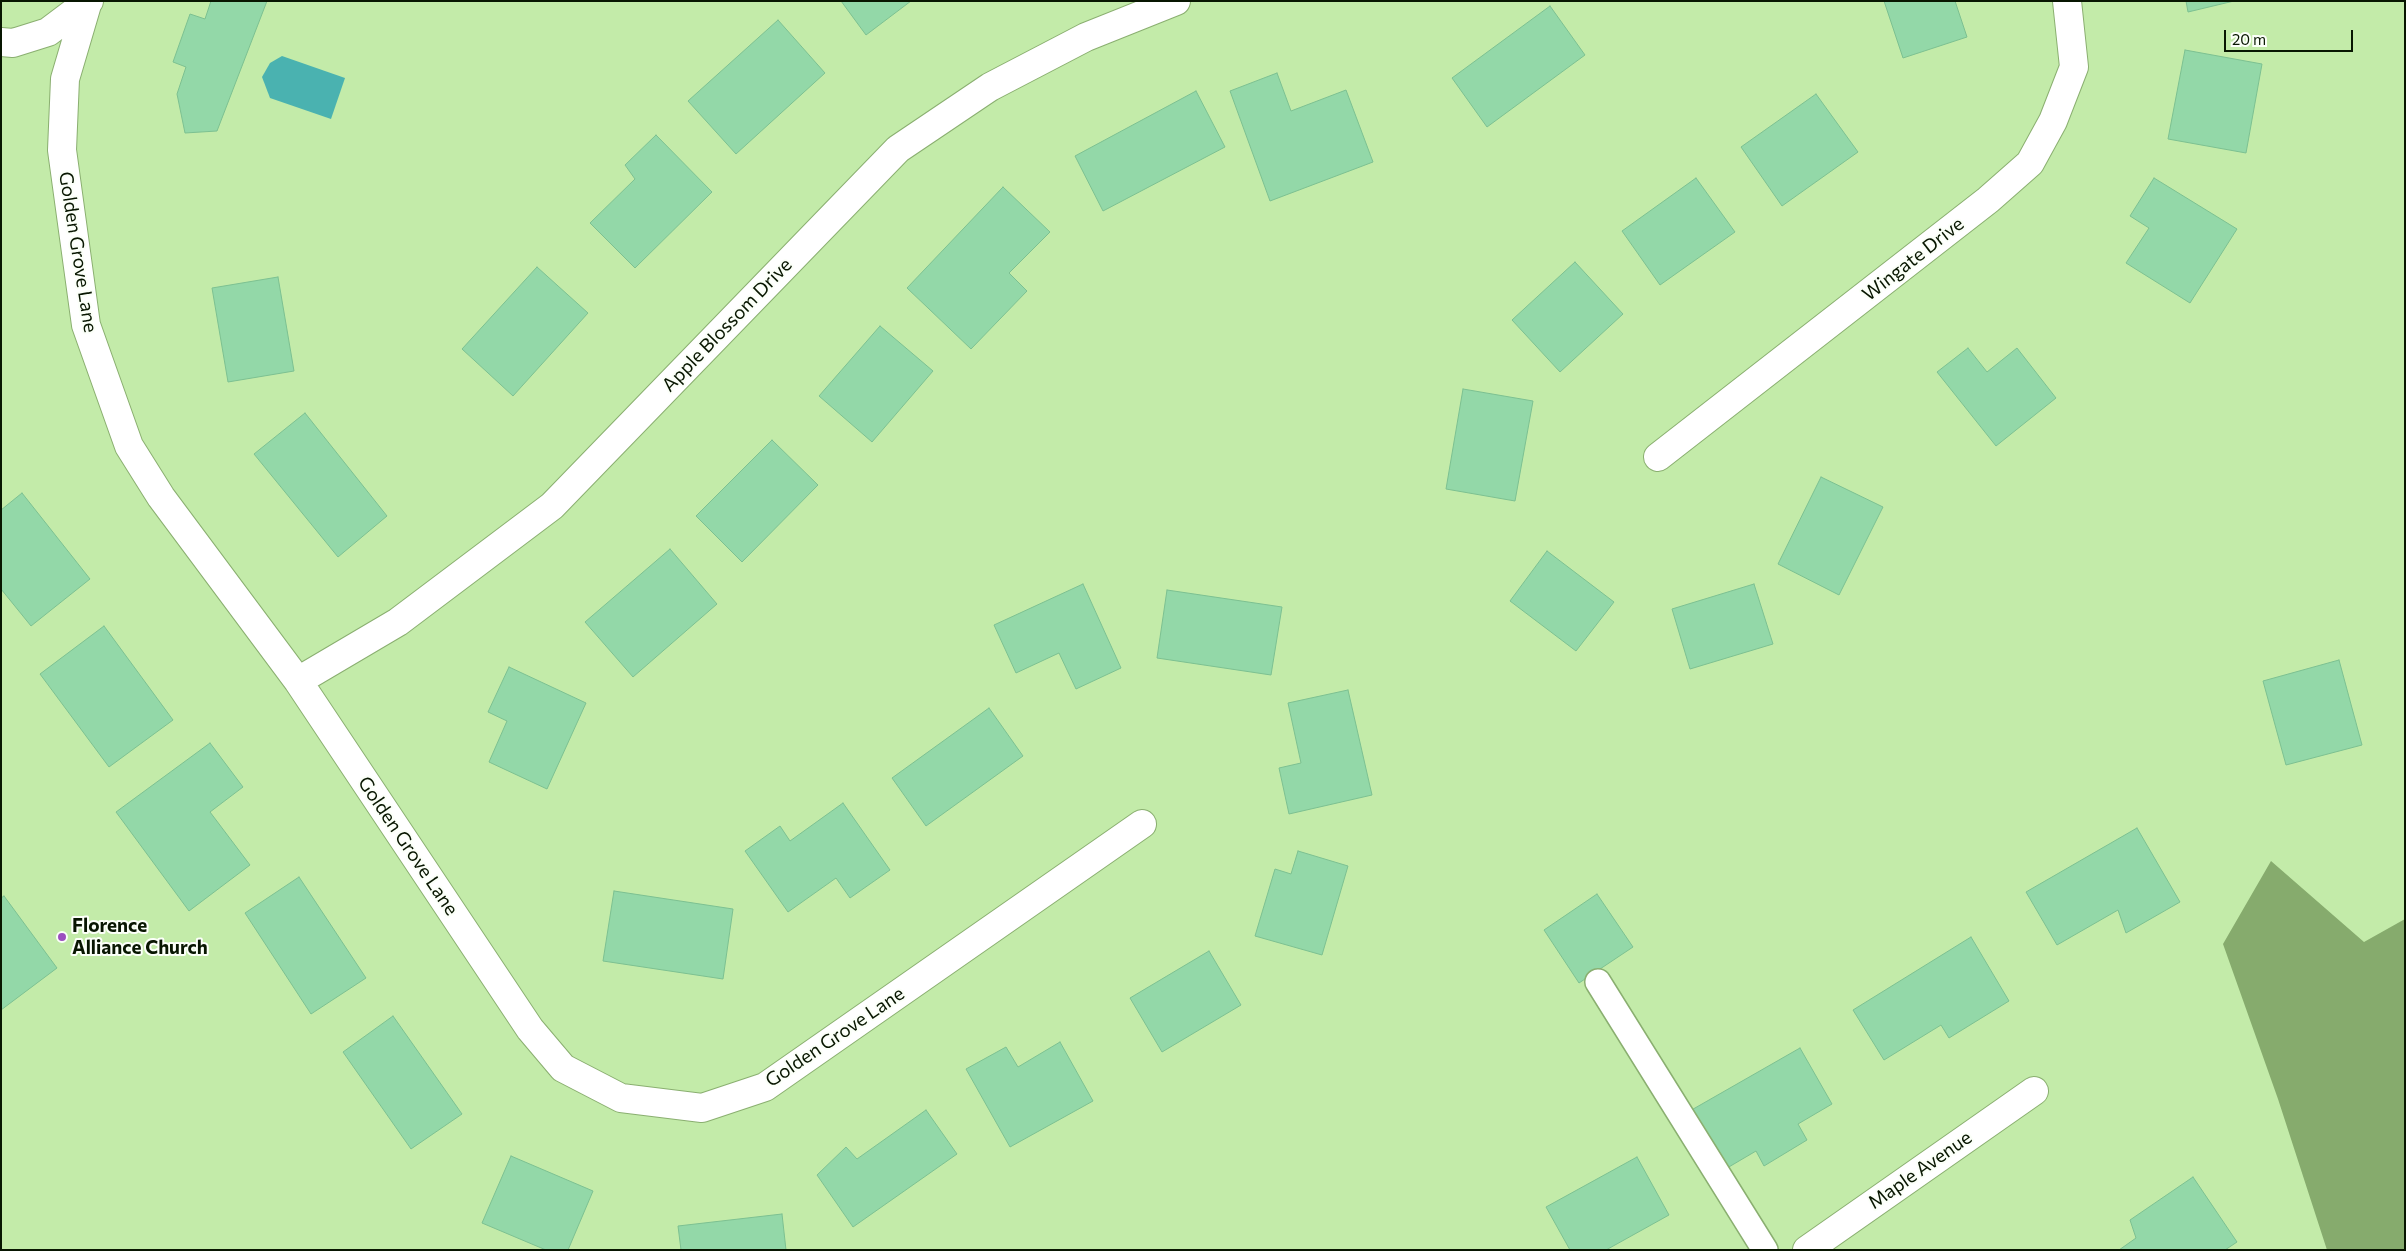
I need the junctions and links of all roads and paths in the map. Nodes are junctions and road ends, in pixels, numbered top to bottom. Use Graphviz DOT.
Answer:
graph roads {
  1 [pos="1176,1"];
  2 [pos="2067,1"];
  3 [pos="88,2"];
  4 [pos="1,42"];
  5 [pos="1658,457"];
  6 [pos="298,681"];
  7 [pos="1142,824"];
  8 [pos="1598,982"];
  9 [pos="2034,1091"];
  10 [pos="1765,1250"];
  11 [pos="1807,1250"];
  1 -- 6 [label="street, Apple Blossom Drive"];
  2 -- 5 [label="street, Wingate Drive"];
  3 -- 4 [label="street"];
  3 -- 6 [label="street, Golden Grove Lane"];
  6 -- 7 [label="street, Golden Grove Lane"];
  8 -- 10 [label="lane"];
  9 -- 11 [label="street, Maple Avenue"];
}
